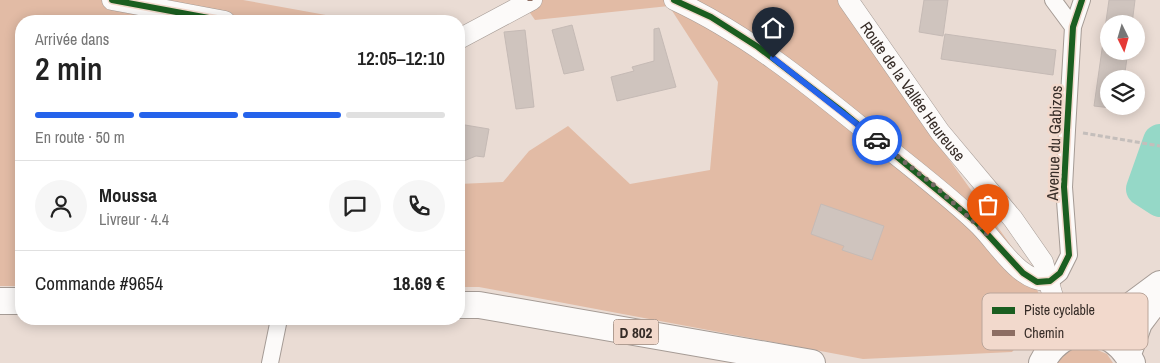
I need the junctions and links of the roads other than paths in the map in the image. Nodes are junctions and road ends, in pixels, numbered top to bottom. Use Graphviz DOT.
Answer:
graph roads {
  1 [pos="112,0"];
  2 [pos="532,0"];
  3 [pos="674,0"];
  4 [pos="848,0"];
  5 [pos="1053,0"];
  6 [pos="1082,0"];
  7 [pos="193,15"];
  8 [pos="1074,26"];
  9 [pos="465,35"];
  10 [pos="1050,281"];
  11 [pos="1160,284"];
  12 [pos="1053,293"];
  13 [pos="1148,293"];
  14 [pos="1160,295"];
  15 [pos="0,301"];
  16 [pos="15,301"];
  17 [pos="465,305"];
  18 [pos="1148,311"];
  19 [pos="278,325"];
  20 [pos="1051,350"];
  21 [pos="270,363"];
  22 [pos="812,363"];
  23 [pos="1042,363"];
  1 -- 7 [label="street"];
  2 -- 9 [label="street"];
  3 -- 10 [label="street"];
  4 -- 10 [label="street, Route de la Vallée Heureuse"];
  5 -- 8 [label="street"];
  6 -- 8 [label="street, Avenue du Gabizos"];
  8 -- 10 [label="street, Avenue du Gabizos"];
  10 -- 12 [label="street, Route de la Vallée Heureuse"];
  11 -- 13 [label="main road"];
  14 -- 18 [label="main road"];
  15 -- 16 [label="main road"];
  17 -- 22 [label="main road, D 802"];
  19 -- 21 [label="street"];
  20 -- 23 [label="main road"];
}
